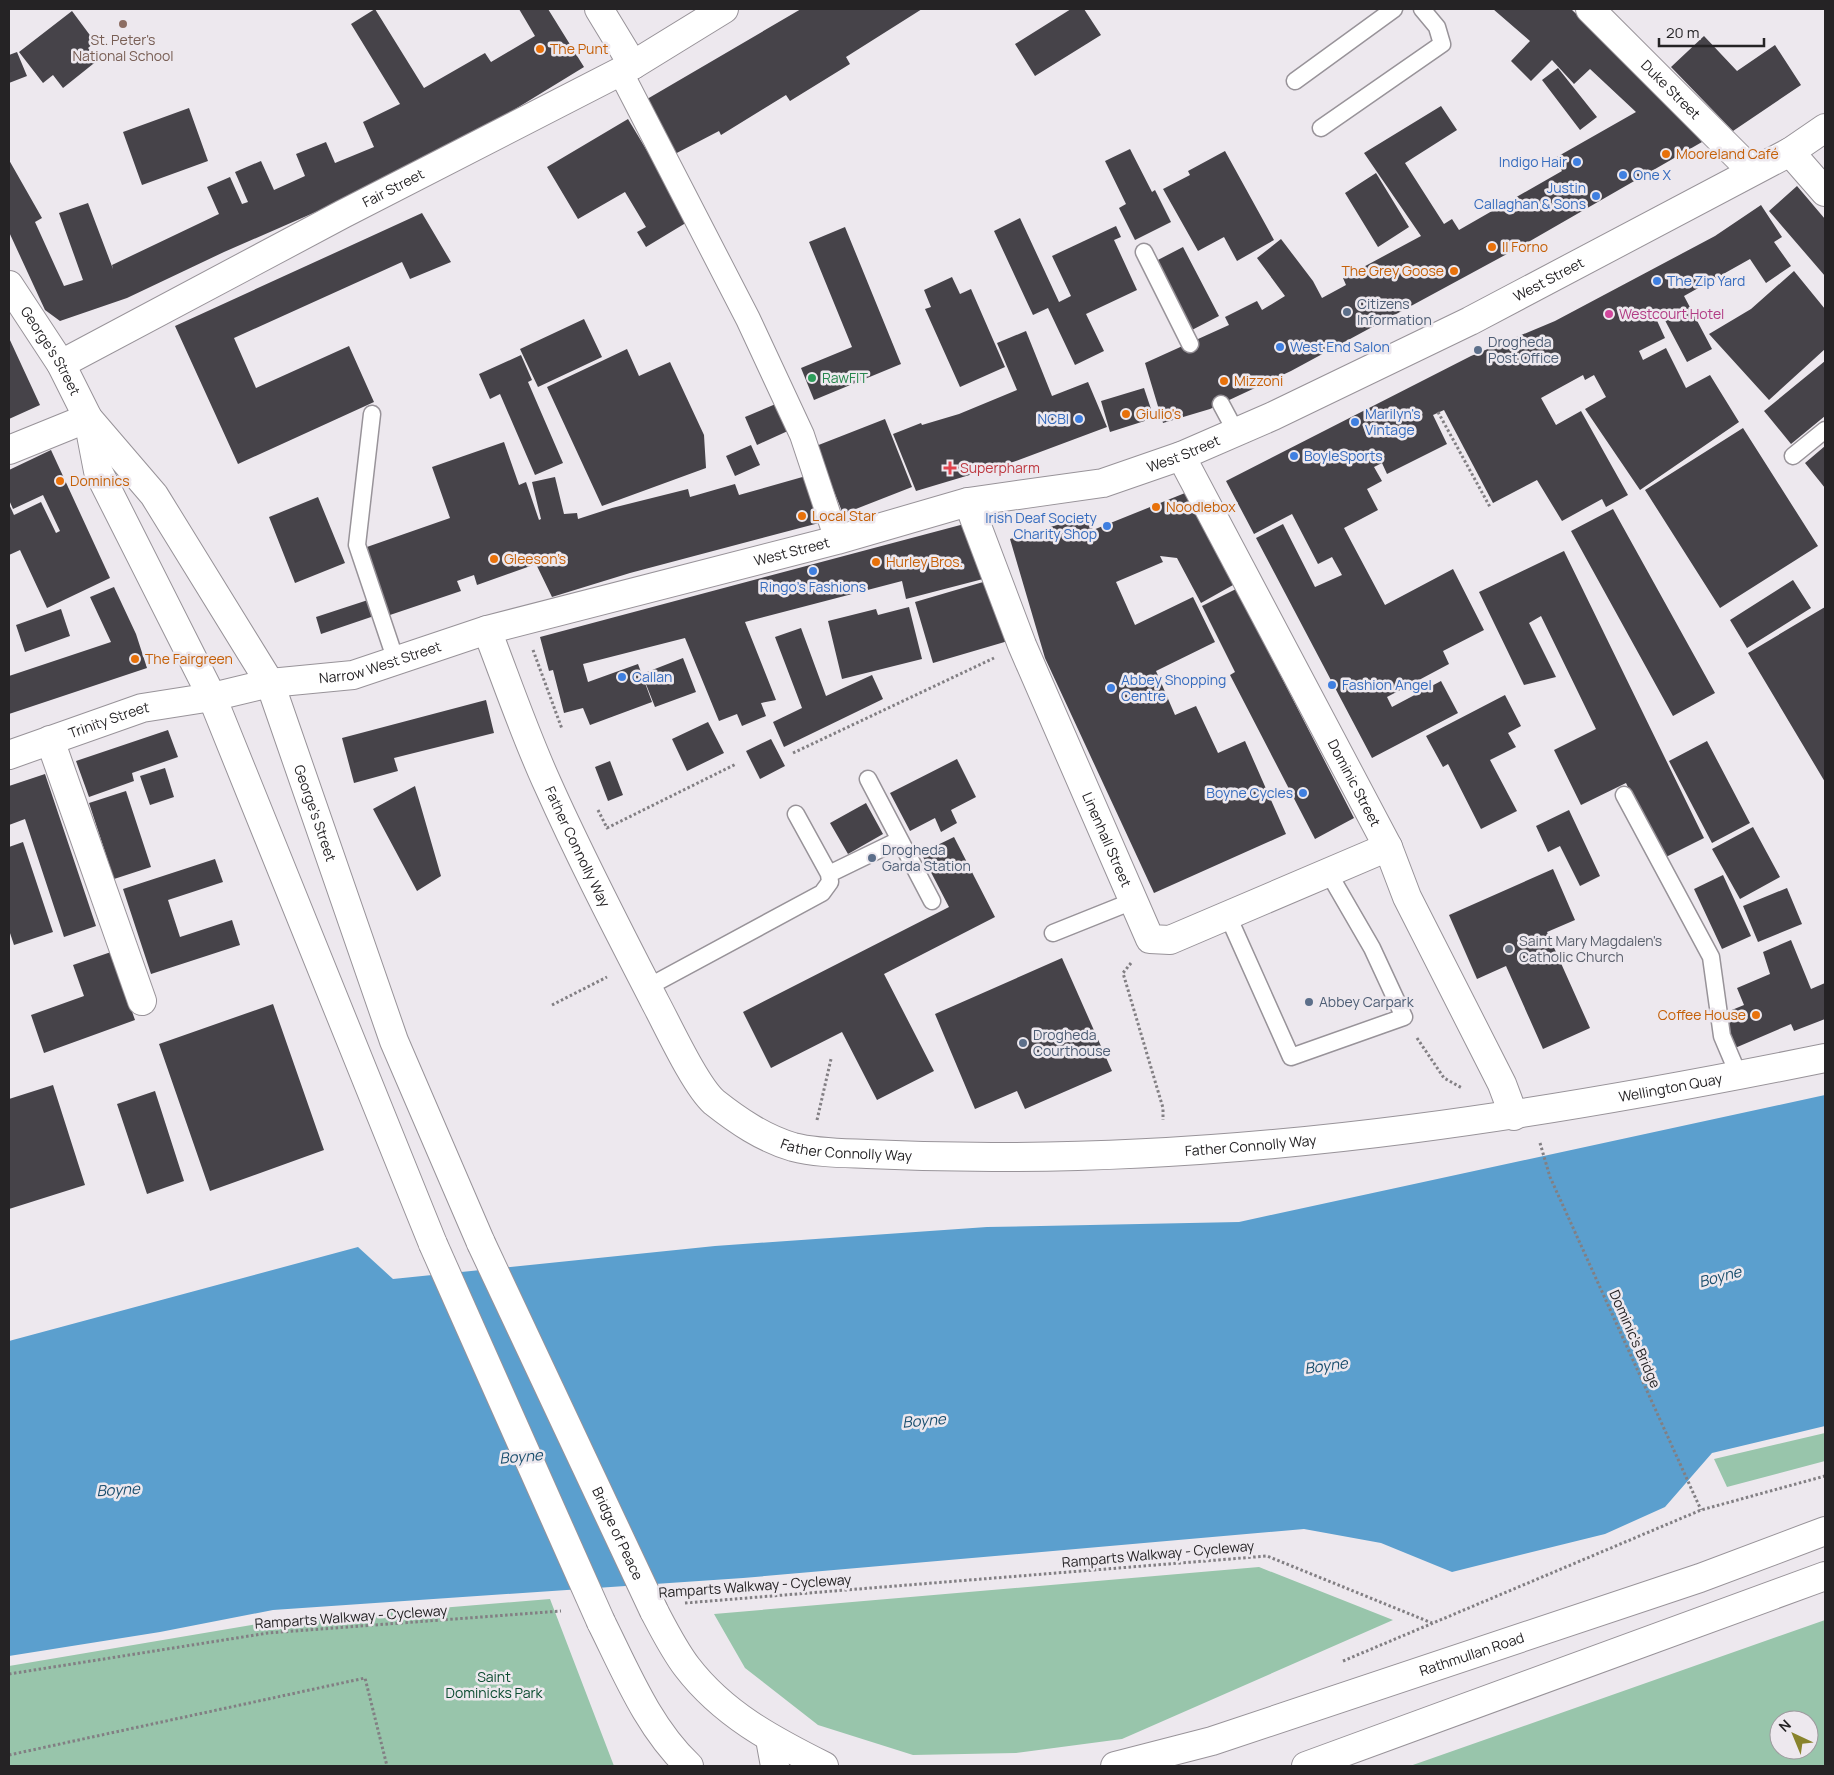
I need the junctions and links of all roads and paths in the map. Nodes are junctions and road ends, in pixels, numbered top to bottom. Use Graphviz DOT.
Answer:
graph roads {
  1 [pos="600,9"];
  2 [pos="724,9"];
  3 [pos="1394,9"];
  4 [pos="1422,9"];
  5 [pos="1590,9"];
  6 [pos="626,68"];
  7 [pos="1295,81"];
  8 [pos="1322,128"];
  9 [pos="1825,128"];
  10 [pos="1790,152"];
  11 [pos="1752,171"];
  12 [pos="1825,192"];
  13 [pos="1144,252"];
  14 [pos="9,285"];
  15 [pos="1190,344"];
  16 [pos="61,364"];
  17 [pos="1221,404"];
  18 [pos="1438,412"];
  19 [pos="372,414"];
  20 [pos="88,418"];
  21 [pos="1825,430"];
  22 [pos="1236,432"];
  23 [pos="9,450"];
  24 [pos="1181,456"];
  25 [pos="1793,456"];
  26 [pos="968,502"];
  27 [pos="1490,507"];
  28 [pos="837,540"];
  29 [pos="487,630"];
  30 [pos="1022,645"];
  31 [pos="536,659"];
  32 [pos="396,661"];
  33 [pos="270,683"];
  34 [pos="212,697"];
  35 [pos="563,732"];
  36 [pos="50,740"];
  37 [pos="793,753"];
  38 [pos="9,755"];
  39 [pos="736,764"];
  40 [pos="868,779"];
  41 [pos="1624,795"];
  42 [pos="594,803"];
  43 [pos="796,814"];
  44 [pos="899,840"];
  45 [pos="1388,847"];
  46 [pos="1328,872"];
  47 [pos="830,874"];
  48 [pos="932,901"];
  49 [pos="1133,901"];
  50 [pos="1228,916"];
  51 [pos="1053,933"];
  52 [pos="1150,939"];
  53 [pos="636,963"];
  54 [pos="648,987"];
  55 [pos="142,1001"];
  56 [pos="552,1005"];
  57 [pos="1404,1016"];
  58 [pos="1825,1058"];
  59 [pos="831,1059"];
  60 [pos="1739,1076"];
  61 [pos="1470,1092"];
  62 [pos="1514,1116"];
  63 [pos="810,1149"];
  64 [pos="1163,1154"];
  65 [pos="1550,1177"];
  66 [pos="481,1243"];
  67 [pos="1825,1476"];
  68 [pos="1701,1510"];
  69 [pos="1825,1531"];
  70 [pos="1825,1576"];
  71 [pos="666,1607"];
  72 [pos="570,1610"];
  73 [pos="9,1674"];
  74 [pos="770,1739"];
  75 [pos="9,1755"];
  76 [pos="387,1766"];
  77 [pos="689,1766"];
  78 [pos="775,1766"];
  79 [pos="824,1766"];
  80 [pos="1115,1766"];
  81 [pos="1306,1766"];
  1 -- 6 [label="main road"];
  2 -- 6 [label="main road, Fair Street"];
  3 -- 7 [label="lane"];
  4 -- 8 [label="lane"];
  5 -- 11 [label="main road, Duke Street"];
  6 -- 16 [label="main road, Fair Street"];
  6 -- 28 [label="street"];
  9 -- 10 [label="main road, West Street"];
  10 -- 11 [label="main road, West Street"];
  10 -- 12 [label="main road"];
  11 -- 22 [label="main road, West Street"];
  13 -- 15 [label="lane"];
  14 -- 16 [label="main road, George's Street"];
  16 -- 20 [label="main road, George's Street"];
  17 -- 22 [label="lane"];
  18 -- 27 [label="path"];
  19 -- 32 [label="lane"];
  20 -- 23 [label="main road"];
  20 -- 33 [label="main road, George's Street"];
  20 -- 34 [label="main road, George's Street"];
  21 -- 25 [label="lane"];
  22 -- 24 [label="main road, West Street"];
  24 -- 26 [label="main road, West Street"];
  24 -- 45 [label="main road, Dominic Street"];
  26 -- 28 [label="main road, West Street"];
  26 -- 30 [label="main road, Linenhall Street"];
  28 -- 29 [label="main road, West Street"];
  29 -- 32 [label="main road, Narrow West Street"];
  29 -- 53 [label="main road, Father Connolly Way"];
  30 -- 37 [label="path"];
  30 -- 49 [label="main road, Linenhall Street"];
  31 -- 35 [label="path"];
  32 -- 33 [label="main road, Narrow West Street"];
  33 -- 34 [label="main road, Narrow West Street"];
  33 -- 66 [label="main road, George's Street"];
  34 -- 36 [label="main road, Trinity Street"];
  34 -- 77 [label="main road, George's Street, bridge"];
  36 -- 38 [label="main road, Trinity Street"];
  36 -- 55 [label="main road"];
  39 -- 42 [label="path"];
  40 -- 44 [label="lane"];
  41 -- 60 [label="lane"];
  43 -- 47 [label="lane"];
  44 -- 47 [label="lane"];
  44 -- 48 [label="lane"];
  45 -- 46 [label="main road"];
  45 -- 62 [label="main road, Dominic Street"];
  46 -- 50 [label="main road"];
  46 -- 57 [label="lane"];
  47 -- 54 [label="lane"];
  49 -- 51 [label="lane"];
  49 -- 52 [label="main road, Linenhall Street"];
  50 -- 52 [label="main road"];
  50 -- 57 [label="lane"];
  52 -- 64 [label="path"];
  53 -- 54 [label="main road, Father Connolly Way"];
  53 -- 56 [label="path"];
  54 -- 63 [label="main road, Father Connolly Way"];
  57 -- 61 [label="path"];
  58 -- 60 [label="main road, Wellington Quay"];
  59 -- 63 [label="path"];
  60 -- 62 [label="main road, Wellington Quay"];
  62 -- 64 [label="main road, Father Connolly Way"];
  63 -- 64 [label="main road, Father Connolly Way"];
  65 -- 68 [label="path, Dominic's Bridge"];
  66 -- 71 [label="main road, Bridge of Peace, bridge"];
  67 -- 68 [label="path"];
  68 -- 71 [label="path, Ramparts Walkway - Cycleway"];
  69 -- 80 [label="main road, Rathmullan Road"];
  70 -- 81 [label="main road"];
  71 -- 74 [label="main road, Bridge of Peace"];
  72 -- 73 [label="path, Ramparts Walkway - Cycleway"];
  74 -- 78 [label="main road"];
  74 -- 79 [label="main road, Bridge of Peace"];
  75 -- 76 [label="path"];
}
